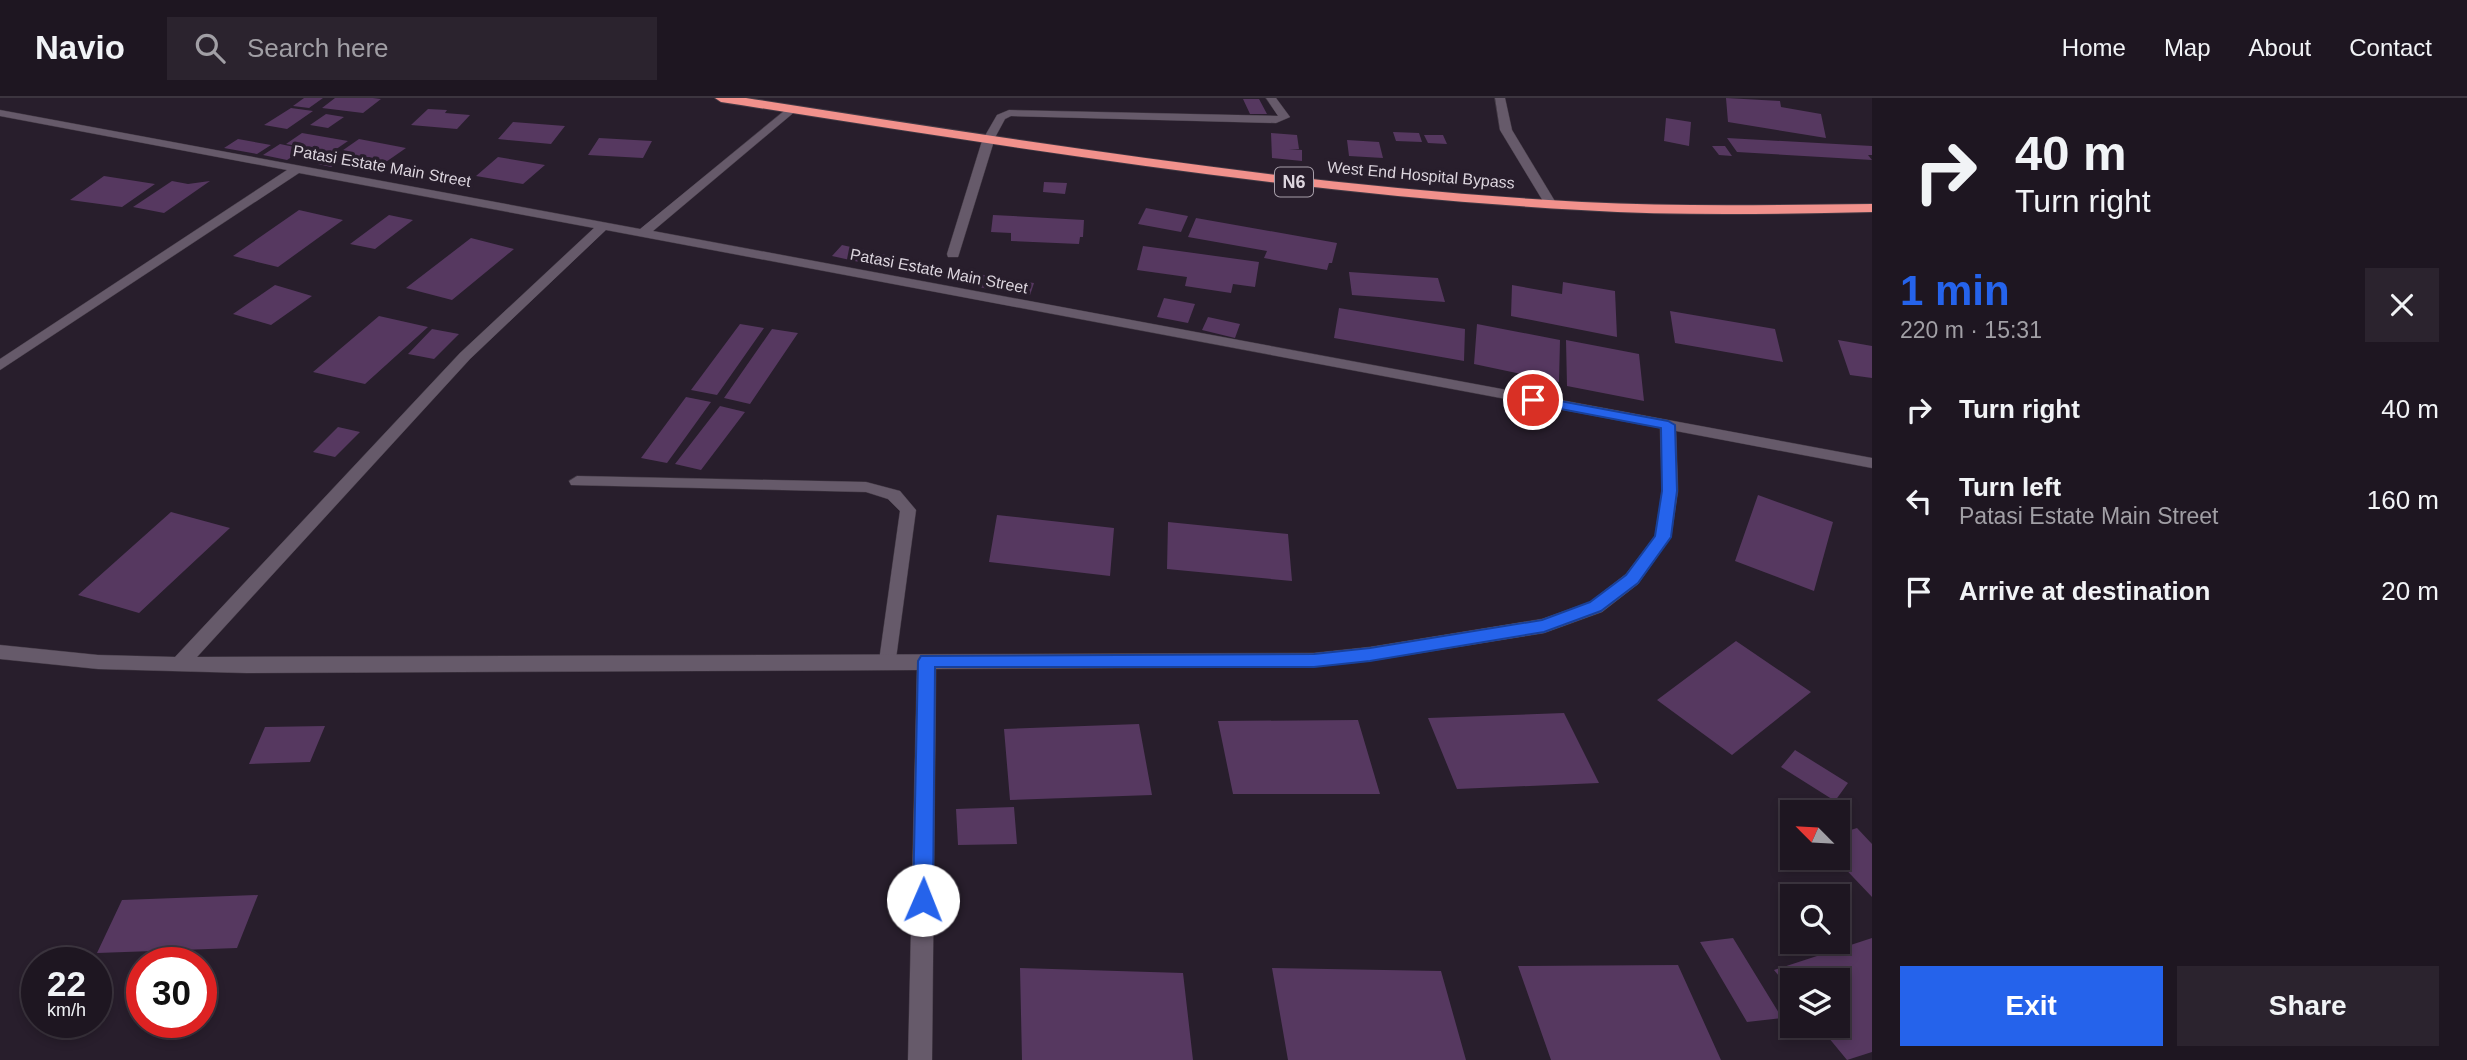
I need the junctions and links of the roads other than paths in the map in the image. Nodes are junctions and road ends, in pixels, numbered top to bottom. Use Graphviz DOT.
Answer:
graph roads {
  1 [pos="721,98"];
  2 [pos="1271,98"];
  3 [pos="1500,98"];
  4 [pos="793,109"];
  5 [pos="0,113"];
  6 [pos="988,141"];
  7 [pos="298,169"];
  8 [pos="1550,203"];
  9 [pos="1872,208"];
  10 [pos="604,225"];
  11 [pos="643,233"];
  12 [pos="953,254"];
  13 [pos="0,366"];
  14 [pos="1668,425"];
  15 [pos="1872,463"];
  16 [pos="577,481"];
  17 [pos="0,652"];
  18 [pos="888,661"];
  19 [pos="927,661"];
  20 [pos="179,665"];
  21 [pos="920,1060"];
  1 -- 4 [label="highway, West End Hospital Bypass / N6"];
  2 -- 6 [label="street"];
  3 -- 8 [label="street"];
  4 -- 6 [label="highway, West End Hospital Bypass / N6"];
  4 -- 11 [label="street"];
  5 -- 7 [label="street, Patasi Estate Main Street"];
  6 -- 8 [label="highway, West End Hospital Bypass / N6"];
  6 -- 12 [label="street"];
  7 -- 10 [label="street, Patasi Estate Main Street"];
  7 -- 13 [label="street"];
  8 -- 9 [label="highway, West End Hospital Bypass / N6"];
  10 -- 11 [label="street, Patasi Estate Main Street"];
  10 -- 20 [label="street"];
  11 -- 14 [label="street, Patasi Estate Main Street"];
  14 -- 15 [label="street, Patasi Estate Main Street"];
  14 -- 19 [label="street"];
  16 -- 18 [label="street"];
  17 -- 20 [label="street"];
  18 -- 19 [label="street"];
  18 -- 20 [label="street"];
  19 -- 21 [label="street"];
}
